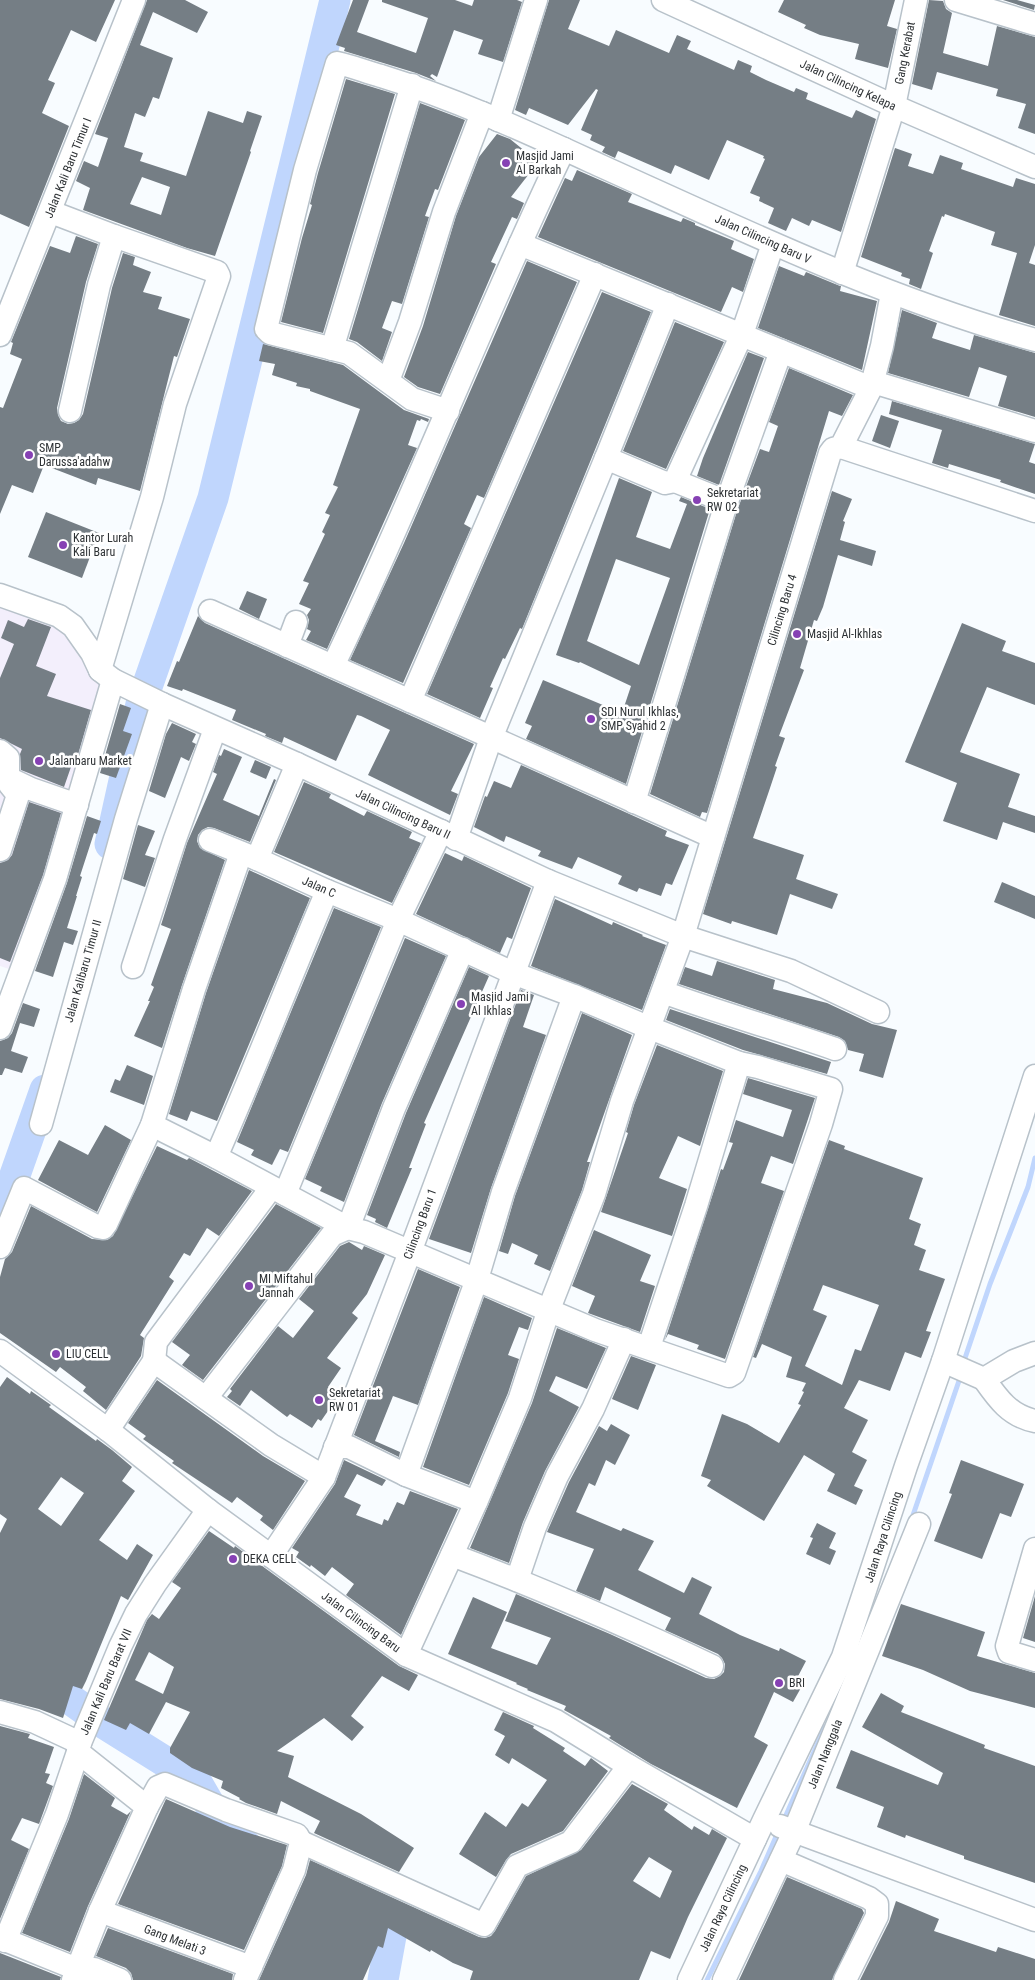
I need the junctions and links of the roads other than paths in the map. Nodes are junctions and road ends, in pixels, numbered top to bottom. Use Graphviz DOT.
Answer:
graph roads {
  1 [pos="134,0"];
  2 [pos="536,0"];
  3 [pos="663,0"];
  4 [pos="916,0"];
  5 [pos="956,0"];
  6 [pos="1035,24"];
  7 [pos="412,86"];
  8 [pos="894,106"];
  9 [pos="490,116"];
  10 [pos="564,149"];
  11 [pos="1035,167"];
  12 [pos="51,212"];
  13 [pos="114,236"];
  14 [pos="520,244"];
  15 [pos="773,244"];
  16 [pos="842,273"];
  17 [pos="594,274"];
  18 [pos="892,293"];
  19 [pos="668,304"];
  20 [pos="742,334"];
  21 [pos="0,335"];
  22 [pos="1035,340"];
  23 [pos="332,349"];
  24 [pos="780,350"];
  25 [pos="388,381"];
  26 [pos="872,385"];
  27 [pos="70,411"];
  28 [pos="448,411"];
  29 [pos="1035,431"];
  30 [pos="841,447"];
  31 [pos="606,458"];
  32 [pos="675,480"];
  33 [pos="727,502"];
  34 [pos="1035,511"];
  35 [pos="0,595"];
  36 [pos="210,611"];
  37 [pos="296,622"];
  38 [pos="287,646"];
  39 [pos="333,666"];
  40 [pos="113,679"];
  41 [pos="410,701"];
  42 [pos="160,702"];
  43 [pos="215,729"];
  44 [pos="491,738"];
  45 [pos="0,751"];
  46 [pos="297,764"];
  47 [pos="8,778"];
  48 [pos="634,802"];
  49 [pos="77,805"];
  50 [pos="448,835"];
  51 [pos="713,838"];
  52 [pos="210,840"];
  53 [pos="0,850"];
  54 [pos="249,856"];
  55 [pos="548,881"];
  56 [pos="327,891"];
  57 [pos="398,920"];
  58 [pos="683,936"];
  59 [pos="463,949"];
  60 [pos="134,967"];
  61 [pos="513,973"];
  62 [pos="662,992"];
  63 [pos="574,996"];
  64 [pos="878,1012"];
  65 [pos="0,1028"];
  66 [pos="650,1028"];
  67 [pos="836,1050"];
  68 [pos="740,1063"];
  69 [pos="1035,1076"];
  70 [pos="41,1124"];
  71 [pos="152,1125"];
  72 [pos="216,1157"];
  73 [pos="278,1191"];
  74 [pos="348,1228"];
  75 [pos="0,1247"];
  76 [pos="410,1252"];
  77 [pos="477,1279"];
  78 [pos="549,1309"];
  79 [pos="624,1339"];
  80 [pos="649,1347"];
  81 [pos="0,1351"];
  82 [pos="1035,1353"];
  83 [pos="154,1361"];
  84 [pos="947,1363"];
  85 [pos="978,1377"];
  86 [pos="206,1398"];
  87 [pos="1035,1421"];
  88 [pos="108,1430"];
  89 [pos="335,1447"];
  90 [pos="406,1476"];
  91 [pos="324,1477"];
  92 [pos="476,1502"];
  93 [pos="208,1510"];
  94 [pos="919,1524"];
  95 [pos="1035,1549"];
  96 [pos="452,1555"];
  97 [pos="272,1556"];
  98 [pos="517,1580"];
  99 [pos="406,1655"];
  100 [pos="1035,1660"];
  101 [pos="712,1666"];
  102 [pos="0,1712"];
  103 [pos="81,1742"];
  104 [pos="628,1766"];
  105 [pos="147,1807"];
  106 [pos="775,1829"];
  107 [pos="301,1842"];
  108 [pos="781,1860"];
  109 [pos="100,1911"];
  110 [pos="1035,1920"];
  111 [pos="3,1940"];
  112 [pos="248,1974"];
  113 [pos="75,1975"];
  114 [pos="120,1980"];
  115 [pos="689,1980"];
  116 [pos="724,1980"];
  117 [pos="845,1980"];
  1 -- 12 [label="street, Jalan Kali Baru Timur I"];
  2 -- 9 [label="street"];
  3 -- 8 [label="street, Jalan Cilincing Kelapa"];
  4 -- 8 [label="street, Gang Kerabat"];
  5 -- 6 [label="street"];
  7 -- 9 [label="street, Jalan Cilincing Baru V"];
  7 -- 23 [label="street"];
  7 -- 23 [label="street, Jalan Cilincing Baru V"];
  8 -- 11 [label="street, Jalan Cilincing Kelapa"];
  8 -- 16 [label="street, Gang Kerabat"];
  9 -- 10 [label="street, Jalan Cilincing Baru V"];
  9 -- 25 [label="street"];
  10 -- 14 [label="street"];
  10 -- 15 [label="street, Jalan Cilincing Baru V"];
  12 -- 13 [label="street"];
  12 -- 21 [label="street, Jalan Kali Baru Timur I"];
  13 -- 27 [label="street"];
  13 -- 40 [label="street"];
  14 -- 17 [label="street"];
  14 -- 28 [label="street"];
  15 -- 16 [label="street, Jalan Cilincing Baru V"];
  15 -- 20 [label="street"];
  16 -- 18 [label="street, Jalan Cilincing Baru V"];
  17 -- 19 [label="street"];
  17 -- 41 [label="street"];
  18 -- 22 [label="street, Jalan Cilincing Baru V"];
  18 -- 26 [label="street, Cilincing Baru 4"];
  19 -- 20 [label="street"];
  19 -- 31 [label="street"];
  20 -- 24 [label="street"];
  20 -- 32 [label="street"];
  23 -- 25 [label="street"];
  24 -- 26 [label="street"];
  24 -- 33 [label="street"];
  25 -- 28 [label="street"];
  26 -- 29 [label="street"];
  26 -- 30 [label="street, Cilincing Baru 4"];
  28 -- 39 [label="street"];
  30 -- 34 [label="street"];
  30 -- 51 [label="street, Cilincing Baru 4"];
  31 -- 32 [label="street"];
  31 -- 44 [label="street"];
  32 -- 33 [label="street"];
  33 -- 48 [label="street"];
  35 -- 40 [label="street"];
  36 -- 38 [label="street"];
  37 -- 38 [label="street"];
  38 -- 39 [label="street"];
  39 -- 41 [label="street"];
  40 -- 42 [label="street, Jalan Cilincing Baru II"];
  40 -- 49 [label="street"];
  41 -- 44 [label="street"];
  42 -- 43 [label="street, Jalan Cilincing Baru II"];
  42 -- 70 [label="street, Jalan Kalibaru Timur II"];
  43 -- 46 [label="street, Jalan Cilincing Baru II"];
  43 -- 60 [label="street"];
  44 -- 48 [label="street"];
  44 -- 50 [label="street"];
  45 -- 47 [label="street"];
  46 -- 50 [label="street, Jalan Cilincing Baru II"];
  46 -- 54 [label="street"];
  47 -- 49 [label="street"];
  47 -- 53 [label="street"];
  48 -- 51 [label="street"];
  49 -- 65 [label="street"];
  50 -- 55 [label="street, Jalan Cilincing Baru II"];
  50 -- 57 [label="street"];
  51 -- 58 [label="street, Cilincing Baru 4"];
  52 -- 54 [label="street, Jalan C"];
  54 -- 56 [label="street, Jalan C"];
  54 -- 71 [label="street"];
  55 -- 58 [label="street, Jalan Cilincing Baru II"];
  55 -- 61 [label="street, Cilincing Baru 1"];
  56 -- 57 [label="street, Jalan C"];
  56 -- 72 [label="street"];
  57 -- 59 [label="street, Jalan C"];
  57 -- 73 [label="street"];
  58 -- 62 [label="street, Cilincing Baru 4"];
  58 -- 64 [label="street, Jalan Cilincing Baru II"];
  59 -- 61 [label="street, Jalan C"];
  59 -- 74 [label="street"];
  61 -- 63 [label="street, Jalan C"];
  61 -- 76 [label="street, Cilincing Baru 1"];
  62 -- 66 [label="street, Cilincing Baru 4"];
  62 -- 67 [label="street"];
  63 -- 66 [label="street, Jalan C"];
  63 -- 77 [label="street"];
  66 -- 68 [label="street, Jalan C"];
  66 -- 78 [label="street, Cilincing Baru 4"];
  68 -- 80 [label="street"];
  68 -- 80 [label="street, Jalan C"];
  69 -- 84 [label="street, Jalan Raya Cilincing"];
  71 -- 72 [label="street"];
  71 -- 75 [label="street"];
  72 -- 73 [label="street"];
  73 -- 74 [label="street"];
  73 -- 83 [label="street"];
  74 -- 76 [label="street"];
  74 -- 86 [label="street"];
  76 -- 77 [label="street"];
  76 -- 89 [label="street, Cilincing Baru 1"];
  77 -- 78 [label="street"];
  77 -- 90 [label="street"];
  78 -- 79 [label="street"];
  78 -- 92 [label="street, Cilincing Baru 4"];
  79 -- 80 [label="street"];
  79 -- 98 [label="street"];
  81 -- 88 [label="street, Jalan Cilincing Baru"];
  82 -- 85 [label="street"];
  83 -- 86 [label="street"];
  83 -- 88 [label="street"];
  84 -- 85 [label="street"];
  84 -- 106 [label="street, Jalan Raya Cilincing"];
  85 -- 87 [label="street"];
  86 -- 91 [label="street"];
  88 -- 93 [label="street, Jalan Cilincing Baru"];
  89 -- 90 [label="street"];
  89 -- 91 [label="street, Cilincing Baru 1"];
  90 -- 92 [label="street"];
  91 -- 97 [label="street, Cilincing Baru 1"];
  92 -- 96 [label="street, Cilincing Baru 4"];
  93 -- 97 [label="street, Jalan Cilincing Baru"];
  93 -- 103 [label="street, Jalan Kali Baru Barat VII"];
  94 -- 106 [label="street, Jalan Nanggala"];
  95 -- 100 [label="street"];
  96 -- 98 [label="street"];
  96 -- 99 [label="street, Cilincing Baru 4"];
  97 -- 99 [label="street, Jalan Cilincing Baru"];
  98 -- 101 [label="street"];
  99 -- 104 [label="street, Jalan Cilincing Baru"];
  102 -- 103 [label="street"];
  103 -- 105 [label="street, Jalan Kali Baru Barat VII"];
  103 -- 111 [label="street"];
  104 -- 106 [label="street, Jalan Cilincing Baru"];
  104 -- 107 [label="street"];
  105 -- 107 [label="street"];
  105 -- 109 [label="street"];
  106 -- 108 [label="street, Jalan Nanggala"];
  106 -- 110 [label="street, Jalan Cilincing Baru"];
  106 -- 115 [label="street, Jalan Raya Cilincing"];
  107 -- 112 [label="street"];
  108 -- 116 [label="street, Jalan Nanggala"];
  108 -- 117 [label="street"];
  109 -- 112 [label="street, Gang Melati 3"];
  109 -- 113 [label="street"];
  111 -- 113 [label="street"];
  113 -- 114 [label="street"];
}
